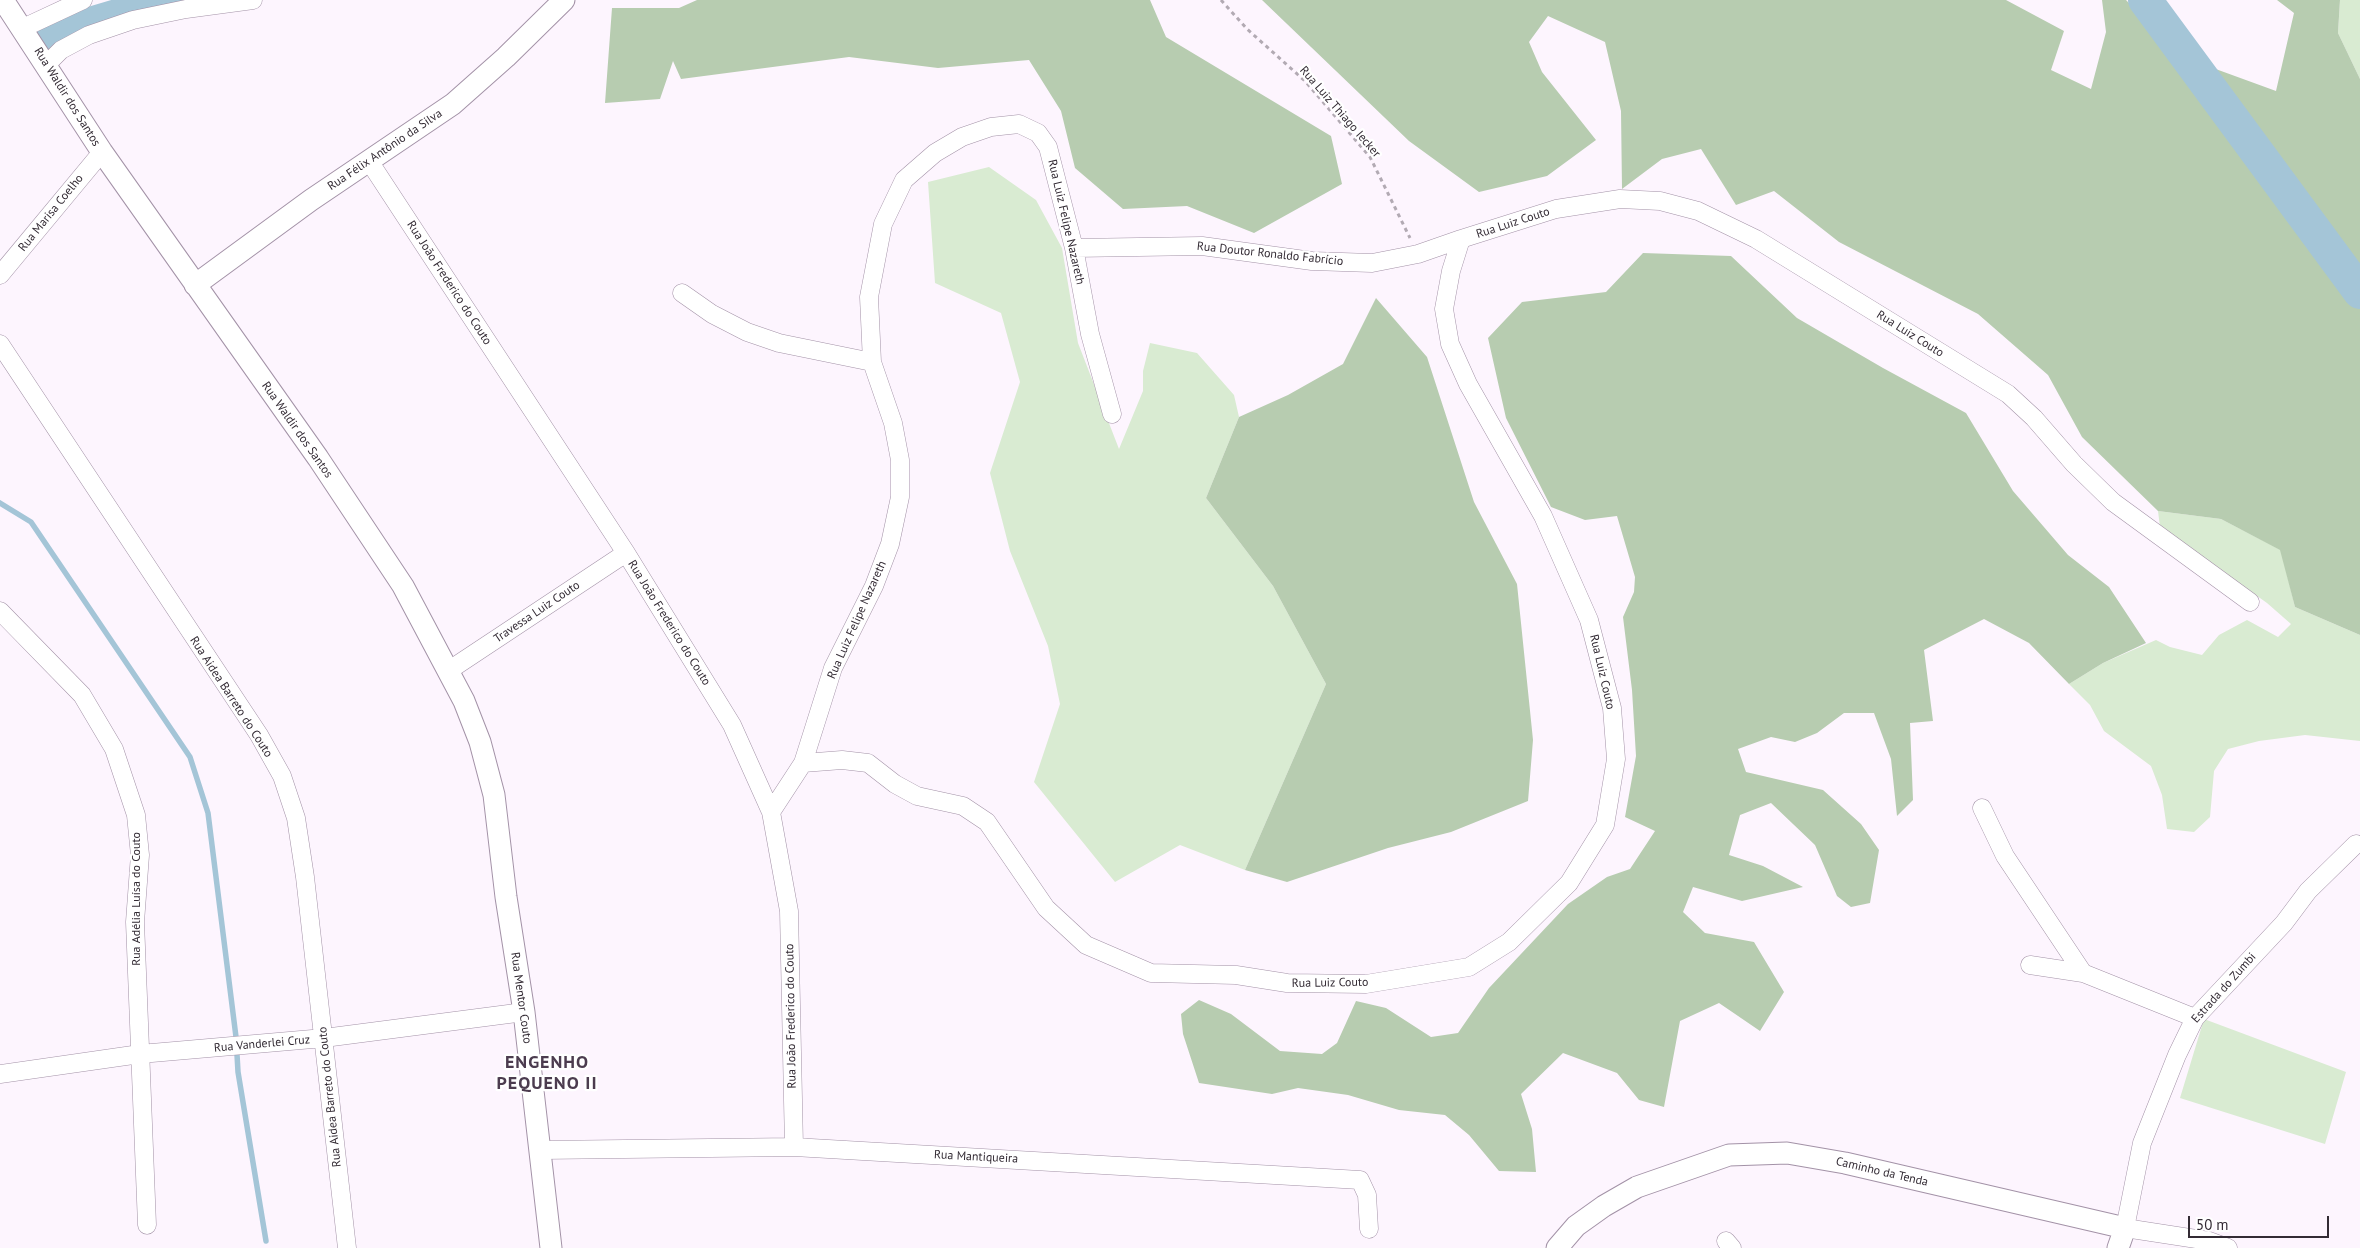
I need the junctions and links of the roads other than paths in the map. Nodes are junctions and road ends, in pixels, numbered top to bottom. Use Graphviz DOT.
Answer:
graph roads {
  1 [pos="3,0"];
  2 [pos="83,0"];
  3 [pos="253,0"];
  4 [pos="564,0"];
  5 [pos="23,28"];
  6 [pos="47,64"];
  7 [pos="102,152"];
  8 [pos="369,161"];
  9 [pos="1461,239"];
  10 [pos="1074,248"];
  11 [pos="0,276"];
  12 [pos="195,285"];
  13 [pos="682,293"];
  14 [pos="0,344"];
  15 [pos="872,362"];
  16 [pos="1112,414"];
  17 [pos="626,554"];
  18 [pos="2250,602"];
  19 [pos="0,611"];
  20 [pos="448,671"];
  21 [pos="803,763"];
  22 [pos="1982,808"];
  23 [pos="770,812"];
  24 [pos="2356,844"];
  25 [pos="506,897"];
  26 [pos="2030,965"];
  27 [pos="2083,973"];
  28 [pos="524,1012"];
  29 [pos="2195,1018"];
  30 [pos="324,1038"];
  31 [pos="140,1054"];
  32 [pos="0,1074"];
  33 [pos="794,1147"];
  34 [pos="541,1150"];
  35 [pos="146,1225"];
  36 [pos="2125,1228"];
  37 [pos="1368,1229"];
  38 [pos="347,1248"];
  39 [pos="551,1248"];
  40 [pos="1557,1248"];
  41 [pos="2118,1248"];
  42 [pos="2228,1248"];
  1 -- 5 [label="street, Rua Waldir dos Santos"];
  2 -- 5 [label="street"];
  3 -- 6 [label="street"];
  4 -- 8 [label="street, Rua Félix Antônio da Silva"];
  5 -- 6 [label="street, Rua Waldir dos Santos"];
  6 -- 7 [label="street, Rua Waldir dos Santos"];
  7 -- 11 [label="street, Rua Marisa Coelho"];
  7 -- 12 [label="street, Rua Waldir dos Santos"];
  8 -- 12 [label="street, Rua Félix Antônio da Silva"];
  8 -- 17 [label="street, Rua João Frederico do Couto"];
  9 -- 10 [label="street, Rua Doutor Ronaldo Fabrício"];
  9 -- 18 [label="street, Rua Luiz Couto"];
  9 -- 21 [label="street, Rua Luiz Couto"];
  10 -- 15 [label="street, Rua Luiz Felipe Nazareth"];
  10 -- 16 [label="street, Rua Luiz Felipe Nazareth"];
  12 -- 20 [label="street, Rua Waldir dos Santos"];
  13 -- 15 [label="street"];
  14 -- 30 [label="street, Rua Aidea Barreto do Couto"];
  15 -- 21 [label="street, Rua Luiz Felipe Nazareth"];
  17 -- 20 [label="street, Travessa Luiz Couto"];
  17 -- 23 [label="street, Rua João Frederico do Couto"];
  19 -- 31 [label="street, Rua Adélia Luísa do Couto"];
  20 -- 25 [label="street, Rua Waldir dos Santos"];
  21 -- 23 [label="street, Rua Luiz Felipe Nazareth"];
  22 -- 27 [label="street"];
  23 -- 33 [label="street, Rua João Frederico do Couto"];
  24 -- 29 [label="street, Estrada do Zumbi"];
  25 -- 28 [label="street, Rua Mentor Couto"];
  26 -- 27 [label="street"];
  27 -- 29 [label="street"];
  28 -- 30 [label="street, Rua Vanderlei Cruz"];
  28 -- 34 [label="street, Rua Mentor Couto"];
  29 -- 36 [label="street, Estrada do Zumbi"];
  30 -- 31 [label="street, Rua Vanderlei Cruz"];
  30 -- 38 [label="street, Rua Aidea Barreto do Couto"];
  31 -- 32 [label="street, Rua Vanderlei Cruz"];
  31 -- 35 [label="street, Rua Adélia Luísa do Couto"];
  33 -- 34 [label="street, Rua Mantiqueira"];
  33 -- 37 [label="street, Rua Mantiqueira"];
  34 -- 39 [label="street, Rua Mentor Couto"];
  36 -- 40 [label="street, Caminho da Tenda"];
  36 -- 41 [label="street, Estrada do Zumbi"];
  36 -- 42 [label="street, Caminho da Tenda"];
}
